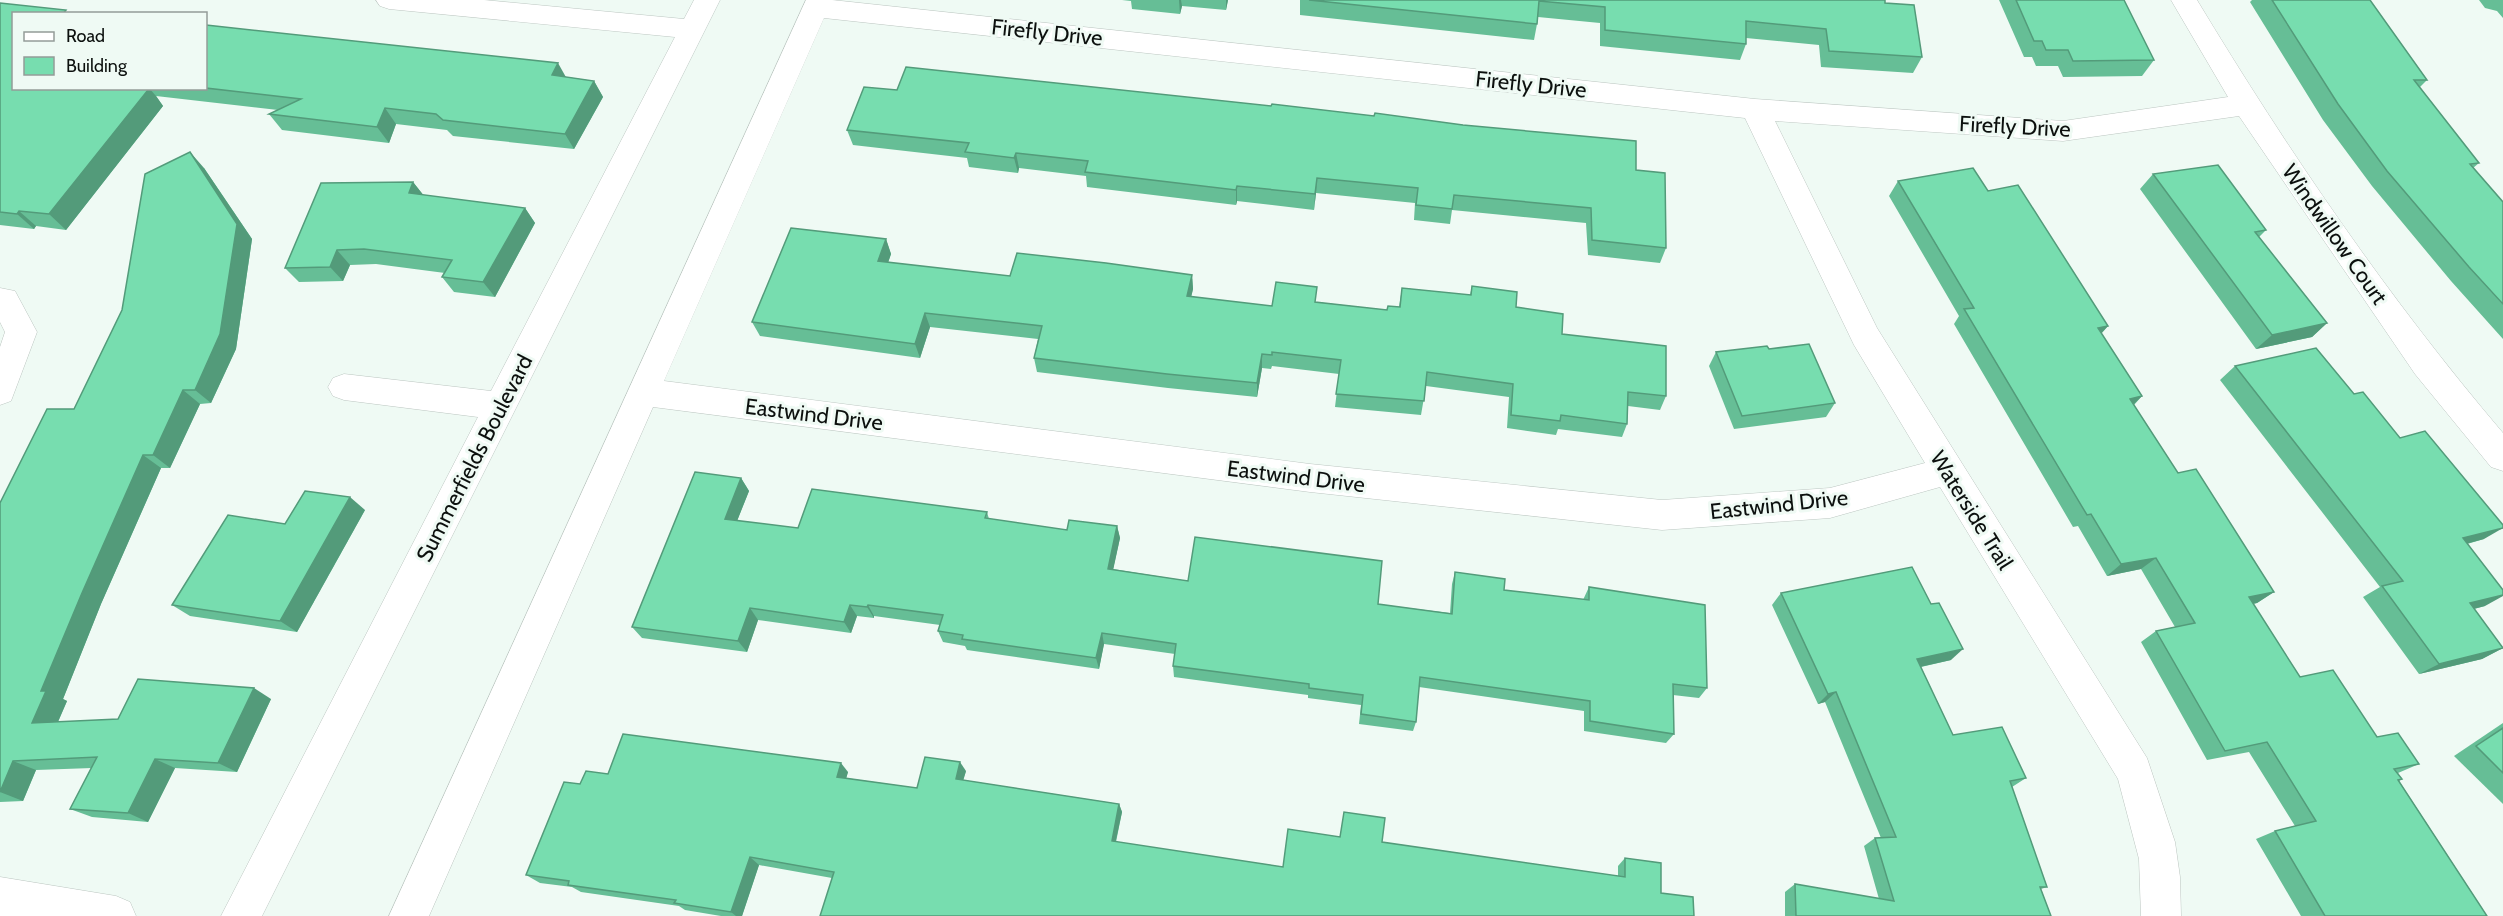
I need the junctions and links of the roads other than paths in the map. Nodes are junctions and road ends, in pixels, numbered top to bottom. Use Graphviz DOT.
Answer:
graph roads {
  1 [pos="389,0"];
  2 [pos="707,0"];
  3 [pos="2184,0"];
  4 [pos="817,4"];
  5 [pos="692,29"];
  6 [pos="2246,105"];
  7 [pos="1755,109"];
  8 [pos="0,300"];
  9 [pos="344,387"];
  10 [pos="0,392"];
  11 [pos="643,392"];
  12 [pos="501,406"];
  13 [pos="2503,457"];
  14 [pos="1947,471"];
  15 [pos="0,897"];
  16 [pos="117,916"];
  17 [pos="241,916"];
  18 [pos="409,916"];
  19 [pos="2161,916"];
  1 -- 5 [label="street"];
  2 -- 5 [label="street, Summerfields Boulevard"];
  3 -- 6 [label="street, Windwillow Court"];
  4 -- 7 [label="street, Firefly Drive"];
  4 -- 11 [label="street"];
  5 -- 12 [label="street, Summerfields Boulevard"];
  6 -- 7 [label="street, Firefly Drive"];
  6 -- 13 [label="street, Windwillow Court"];
  7 -- 14 [label="street, Waterside Trail"];
  8 -- 10 [label="street"];
  9 -- 12 [label="street"];
  11 -- 14 [label="street, Eastwind Drive"];
  11 -- 18 [label="street"];
  12 -- 17 [label="street, Summerfields Boulevard"];
  14 -- 19 [label="street, Waterside Trail"];
  15 -- 16 [label="street"];
}
